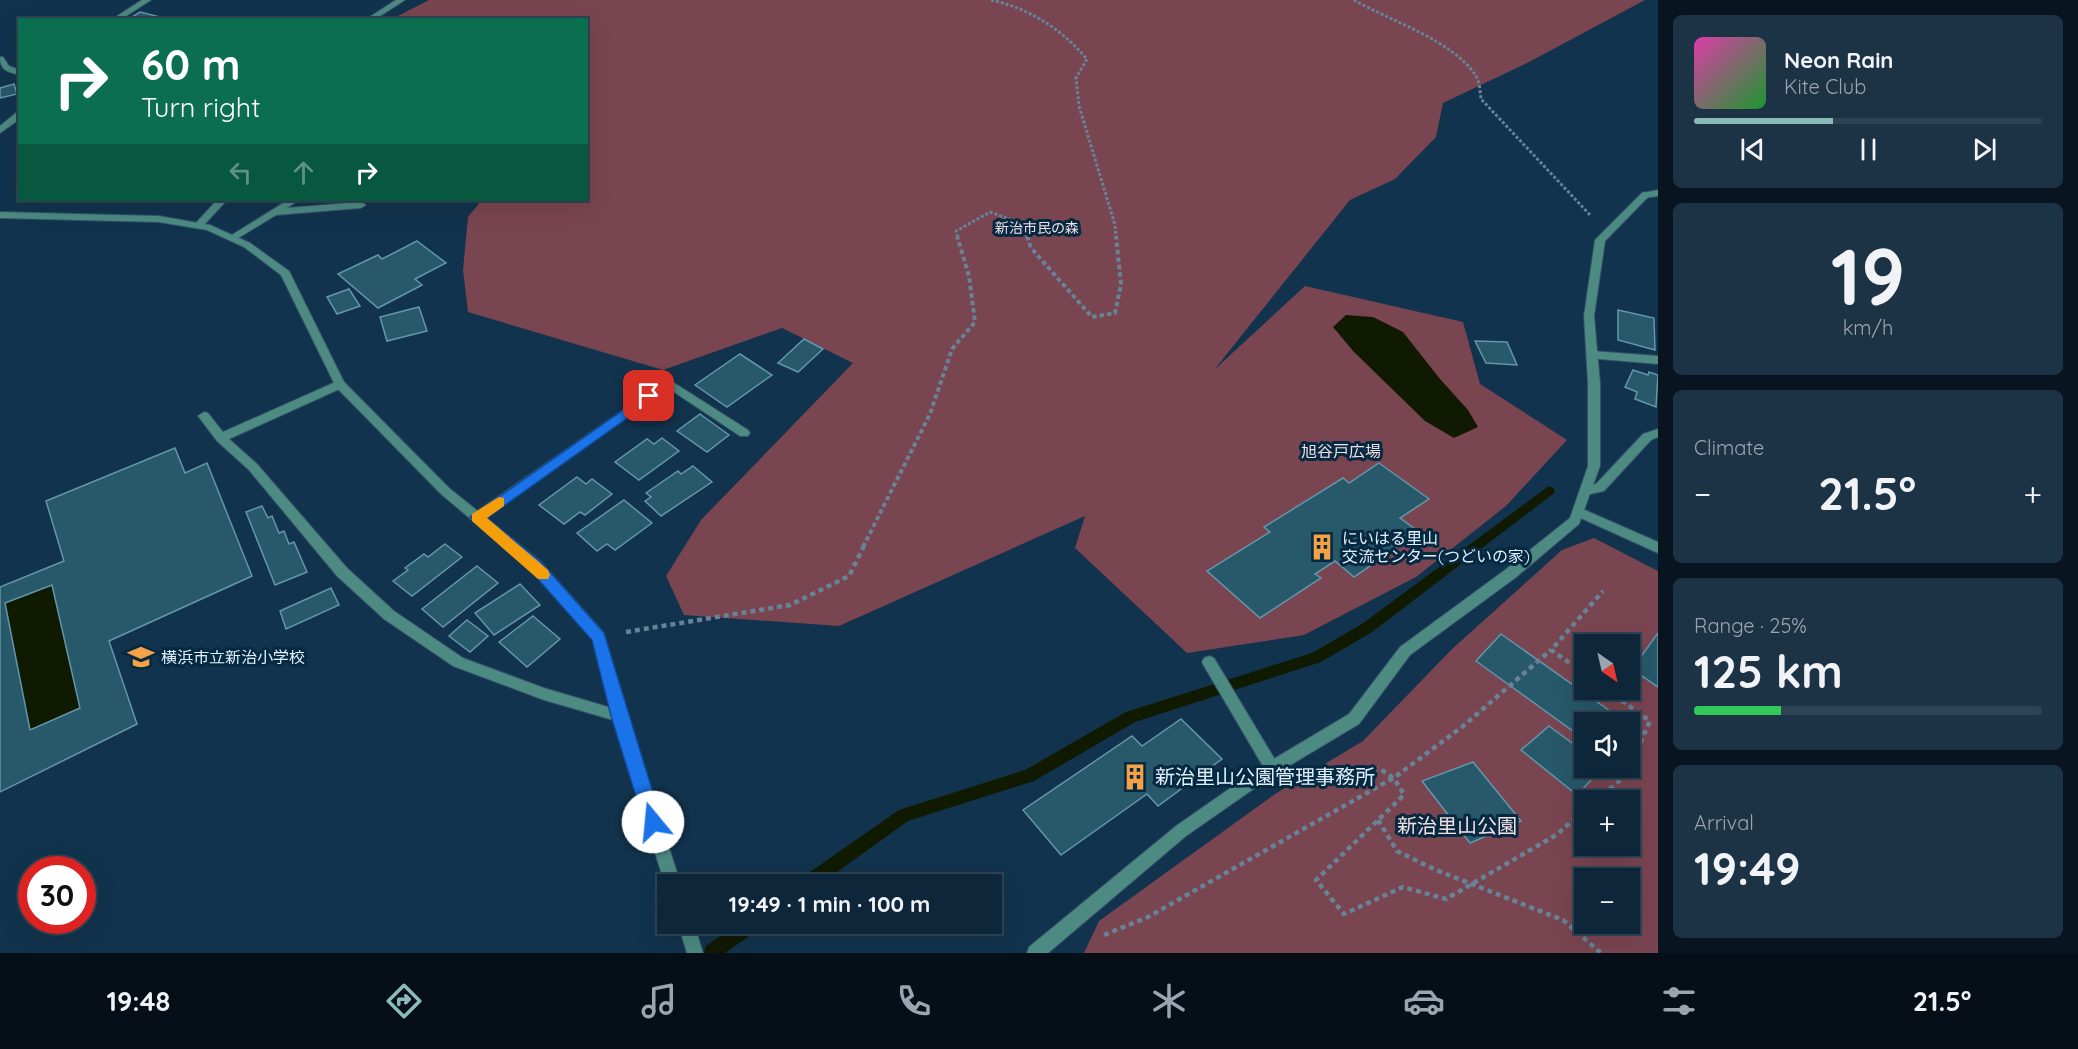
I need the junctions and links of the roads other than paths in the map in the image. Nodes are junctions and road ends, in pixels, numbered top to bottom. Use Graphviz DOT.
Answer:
graph roads {
  1 [pos="147,0"];
  2 [pos="401,0"];
  3 [pos="117,18"];
  4 [pos="371,18"];
  5 [pos="0,59"];
  6 [pos="18,72"];
  7 [pos="18,116"];
  8 [pos="0,130"];
  9 [pos="1652,194"];
  10 [pos="221,201"];
  11 [pos="292,201"];
  12 [pos="362,206"];
  13 [pos="276,212"];
  14 [pos="0,215"];
  15 [pos="198,226"];
  16 [pos="232,238"];
  17 [pos="1592,355"];
  18 [pos="1658,360"];
  19 [pos="340,384"];
  20 [pos="204,416"];
  21 [pos="744,433"];
  22 [pos="1658,433"];
  23 [pos="221,438"];
  24 [pos="1586,490"];
  25 [pos="1578,512"];
  26 [pos="477,517"];
  27 [pos="1658,548"];
  28 [pos="1209,662"];
  29 [pos="620,716"];
  30 [pos="1272,768"];
  31 [pos="670,874"];
  32 [pos="689,934"];
  33 [pos="695,953"];
  34 [pos="1035,953"];
  1 -- 3 [label="street"];
  2 -- 4 [label="street"];
  5 -- 6 [label="street"];
  7 -- 8 [label="street"];
  9 -- 17 [label="street"];
  10 -- 15 [label="street"];
  11 -- 13 [label="street"];
  12 -- 13 [label="street"];
  13 -- 16 [label="street"];
  14 -- 15 [label="street"];
  15 -- 16 [label="street"];
  16 -- 19 [label="street"];
  17 -- 18 [label="street"];
  17 -- 24 [label="street"];
  19 -- 23 [label="street"];
  19 -- 26 [label="street"];
  20 -- 23 [label="street"];
  21 -- 26 [label="street"];
  22 -- 24 [label="street"];
  23 -- 29 [label="street"];
  24 -- 25 [label="street"];
  25 -- 27 [label="street"];
  25 -- 30 [label="street"];
  26 -- 29 [label="street"];
  28 -- 30 [label="street"];
  29 -- 31 [label="street"];
  30 -- 34 [label="street"];
  32 -- 33 [label="street"];
}
